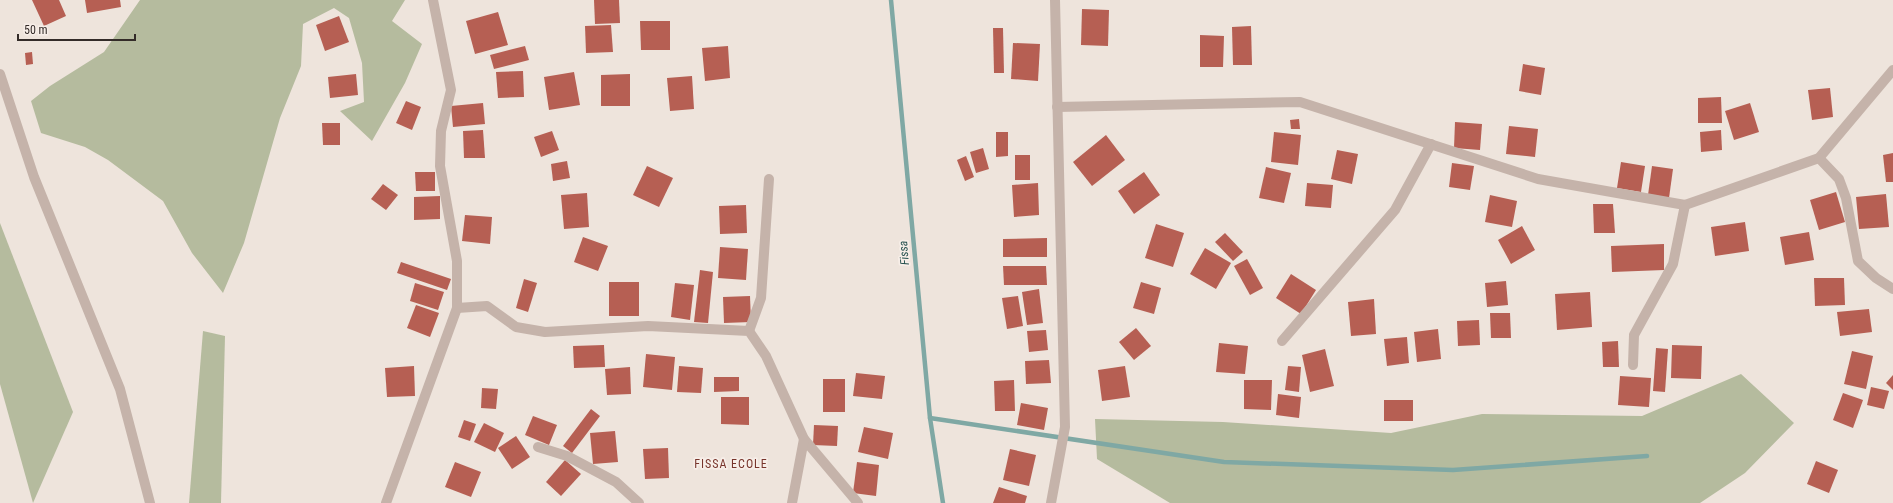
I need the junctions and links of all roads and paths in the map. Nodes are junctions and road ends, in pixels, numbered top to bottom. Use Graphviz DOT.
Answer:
graph roads {
  1 [pos="433,0"];
  2 [pos="1055,0"];
  3 [pos="1893,70"];
  4 [pos="0,74"];
  5 [pos="1057,106"];
  6 [pos="1431,144"];
  7 [pos="1819,158"];
  8 [pos="769,179"];
  9 [pos="1685,205"];
  10 [pos="1893,289"];
  11 [pos="457,308"];
  12 [pos="749,331"];
  13 [pos="1282,340"];
  14 [pos="1633,365"];
  15 [pos="804,440"];
  16 [pos="538,447"];
  17 [pos="150,503"];
  18 [pos="386,503"];
  19 [pos="639,503"];
  20 [pos="792,503"];
  21 [pos="858,503"];
  22 [pos="1051,503"];
  1 -- 11 [label="street"];
  2 -- 5 [label="street"];
  3 -- 7 [label="street"];
  4 -- 17 [label="street"];
  5 -- 6 [label="street"];
  5 -- 22 [label="street"];
  6 -- 9 [label="street"];
  6 -- 13 [label="street"];
  7 -- 9 [label="street"];
  7 -- 10 [label="street"];
  8 -- 12 [label="street"];
  9 -- 14 [label="street"];
  11 -- 12 [label="street"];
  11 -- 18 [label="street"];
  12 -- 15 [label="street"];
  15 -- 20 [label="street"];
  15 -- 21 [label="street"];
  16 -- 19 [label="street"];
}
